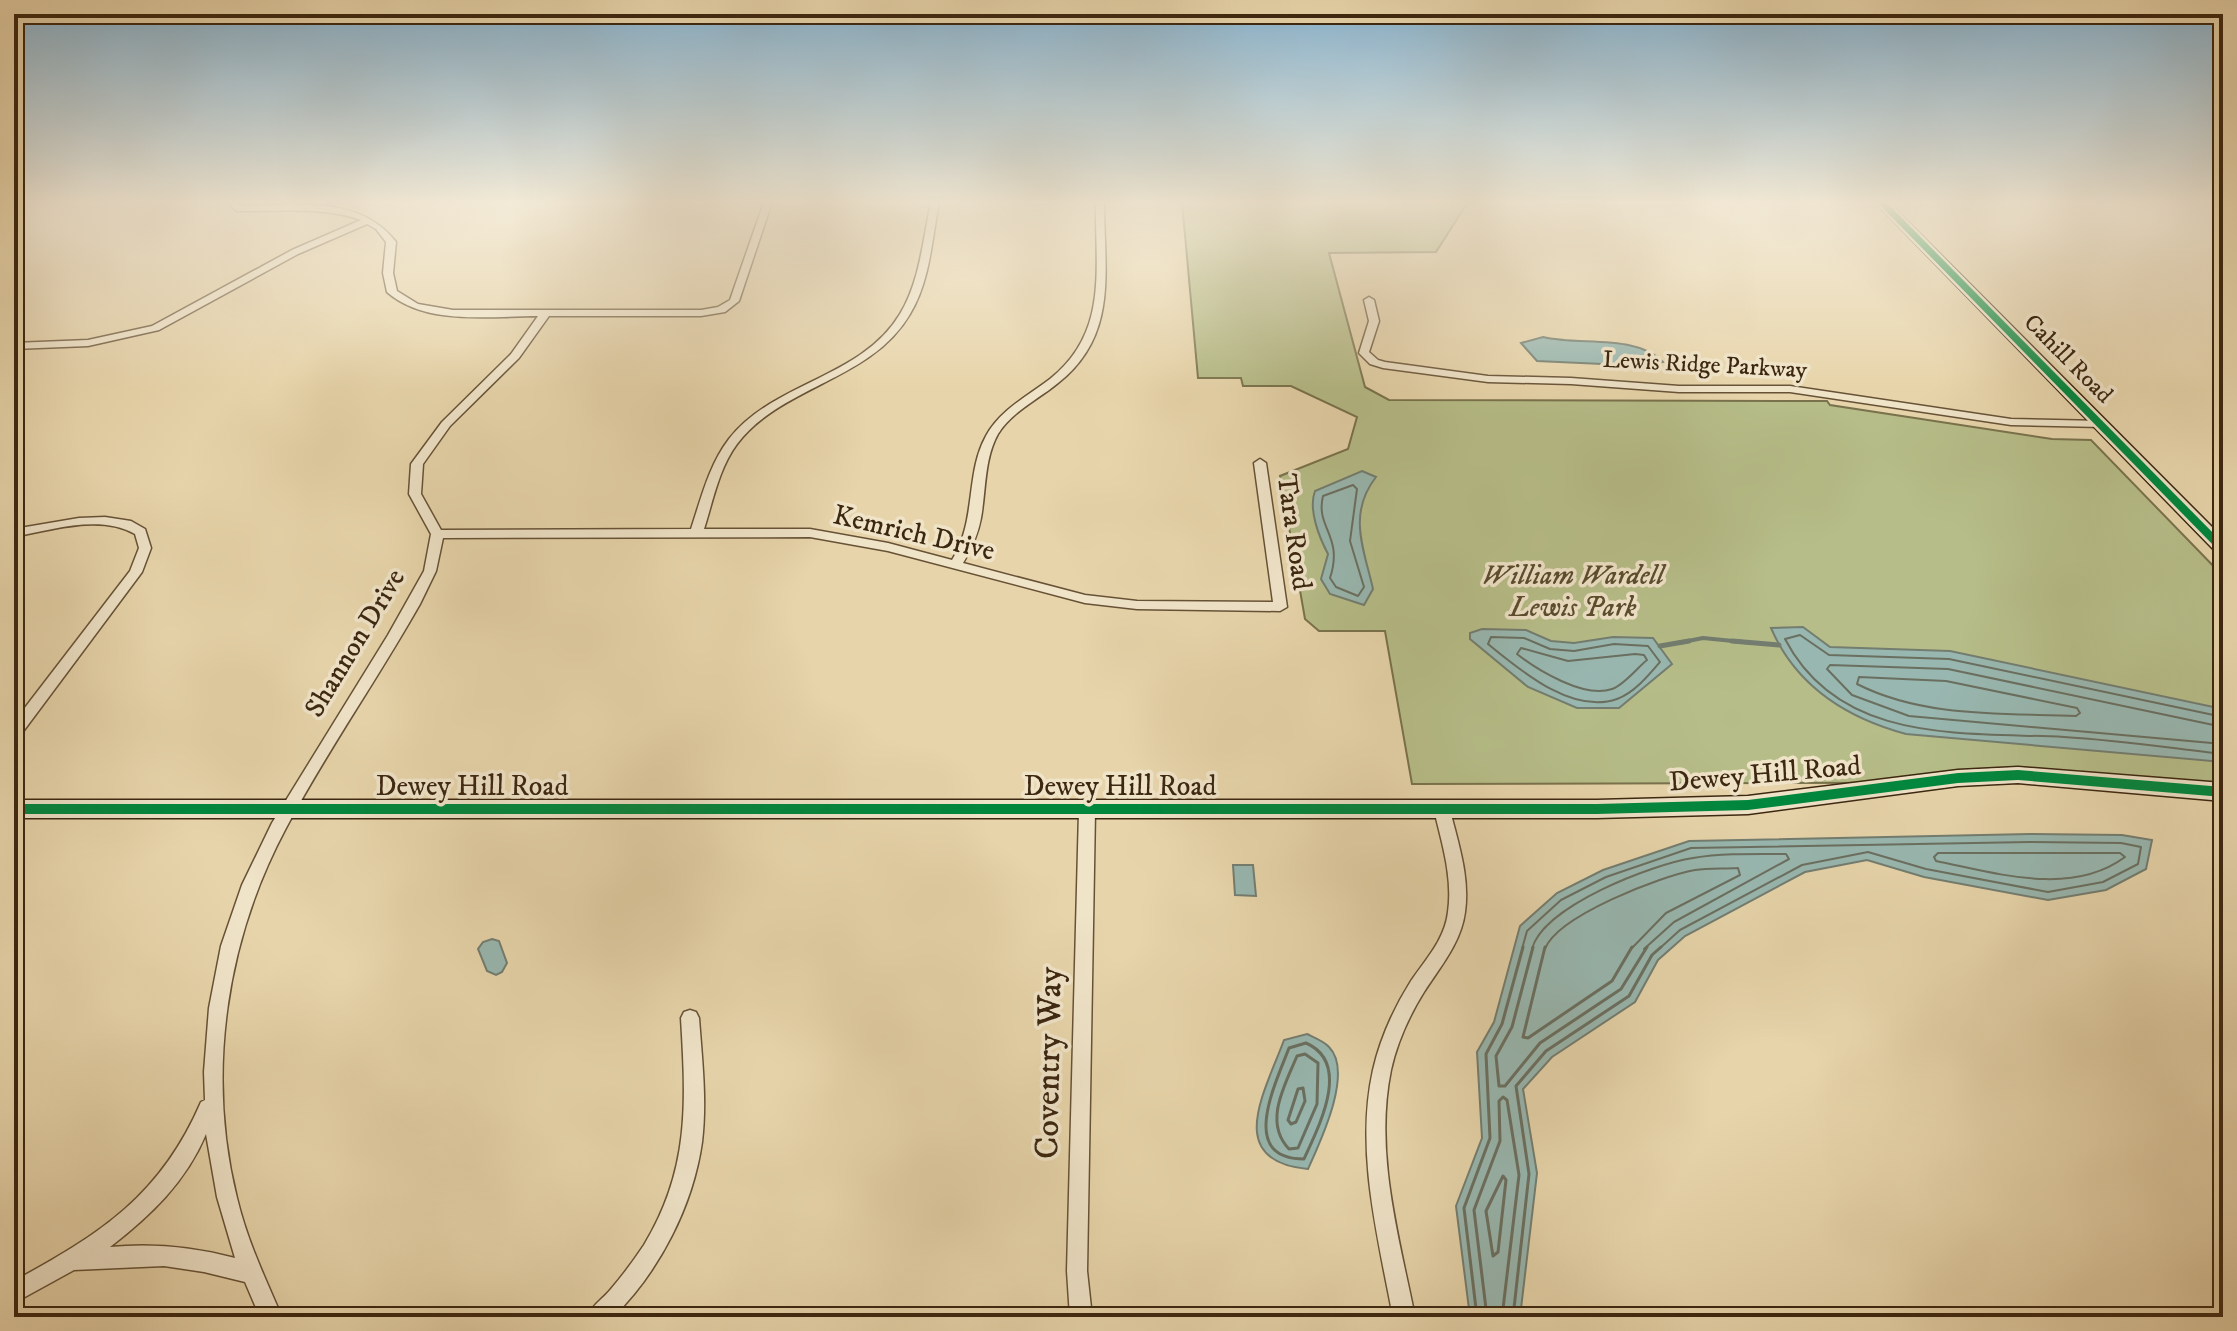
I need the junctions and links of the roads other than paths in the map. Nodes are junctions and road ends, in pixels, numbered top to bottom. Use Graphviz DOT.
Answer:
graph roads {
  1 [pos="273,264"];
  2 [pos="389,264"];
  3 [pos="747,264"];
  4 [pos="921,264"];
  5 [pos="1098,264"];
  6 [pos="1943,264"];
  7 [pos="1369,300"];
  8 [pos="545,314"];
  9 [pos="14,346"];
  10 [pos="2102,424"];
  11 [pos="1260,463"];
  12 [pos="697,531"];
  13 [pos="14,533"];
  14 [pos="437,534"];
  15 [pos="2223,549"];
  16 [pos="954,566"];
  17 [pos="1280,607"];
  18 [pos="14,733"];
  19 [pos="2223,792"];
  20 [pos="14,809"];
  21 [pos="288,810"];
  22 [pos="1442,810"];
  23 [pos="1087,811"];
  24 [pos="690,1018"];
  25 [pos="211,1101"];
  26 [pos="74,1261"];
  27 [pos="248,1272"];
  28 [pos="14,1292"];
  29 [pos="271,1317"];
  30 [pos="598,1317"];
  31 [pos="1081,1317"];
  32 [pos="1404,1317"];
  1 -- 9 [label="street"];
  2 -- 8 [label="street"];
  3 -- 8 [label="street"];
  4 -- 12 [label="street"];
  5 -- 16 [label="street"];
  6 -- 10 [label="street, Cahill Road"];
  7 -- 10 [label="street, Lewis Ridge Parkway"];
  8 -- 14 [label="street"];
  10 -- 15 [label="street, Cahill Road"];
  11 -- 17 [label="street, Tara Road"];
  12 -- 14 [label="street, Kemrich Drive"];
  12 -- 16 [label="street, Kemrich Drive"];
  13 -- 18 [label="street"];
  14 -- 21 [label="street, Shannon Drive"];
  16 -- 17 [label="street, Kemrich Drive"];
  19 -- 22 [label="street, Dewey Hill Road"];
  20 -- 21 [label="street, Dewey Hill Road"];
  21 -- 23 [label="street, Dewey Hill Road"];
  21 -- 25 [label="street, Shannon Drive"];
  22 -- 23 [label="street, Dewey Hill Road"];
  22 -- 32 [label="street"];
  23 -- 31 [label="street, Coventry Way"];
  24 -- 30 [label="street"];
  25 -- 26 [label="street"];
  25 -- 27 [label="street, Shannon Drive"];
  26 -- 27 [label="street"];
  26 -- 28 [label="street"];
  27 -- 29 [label="street, Shannon Drive"];
}
